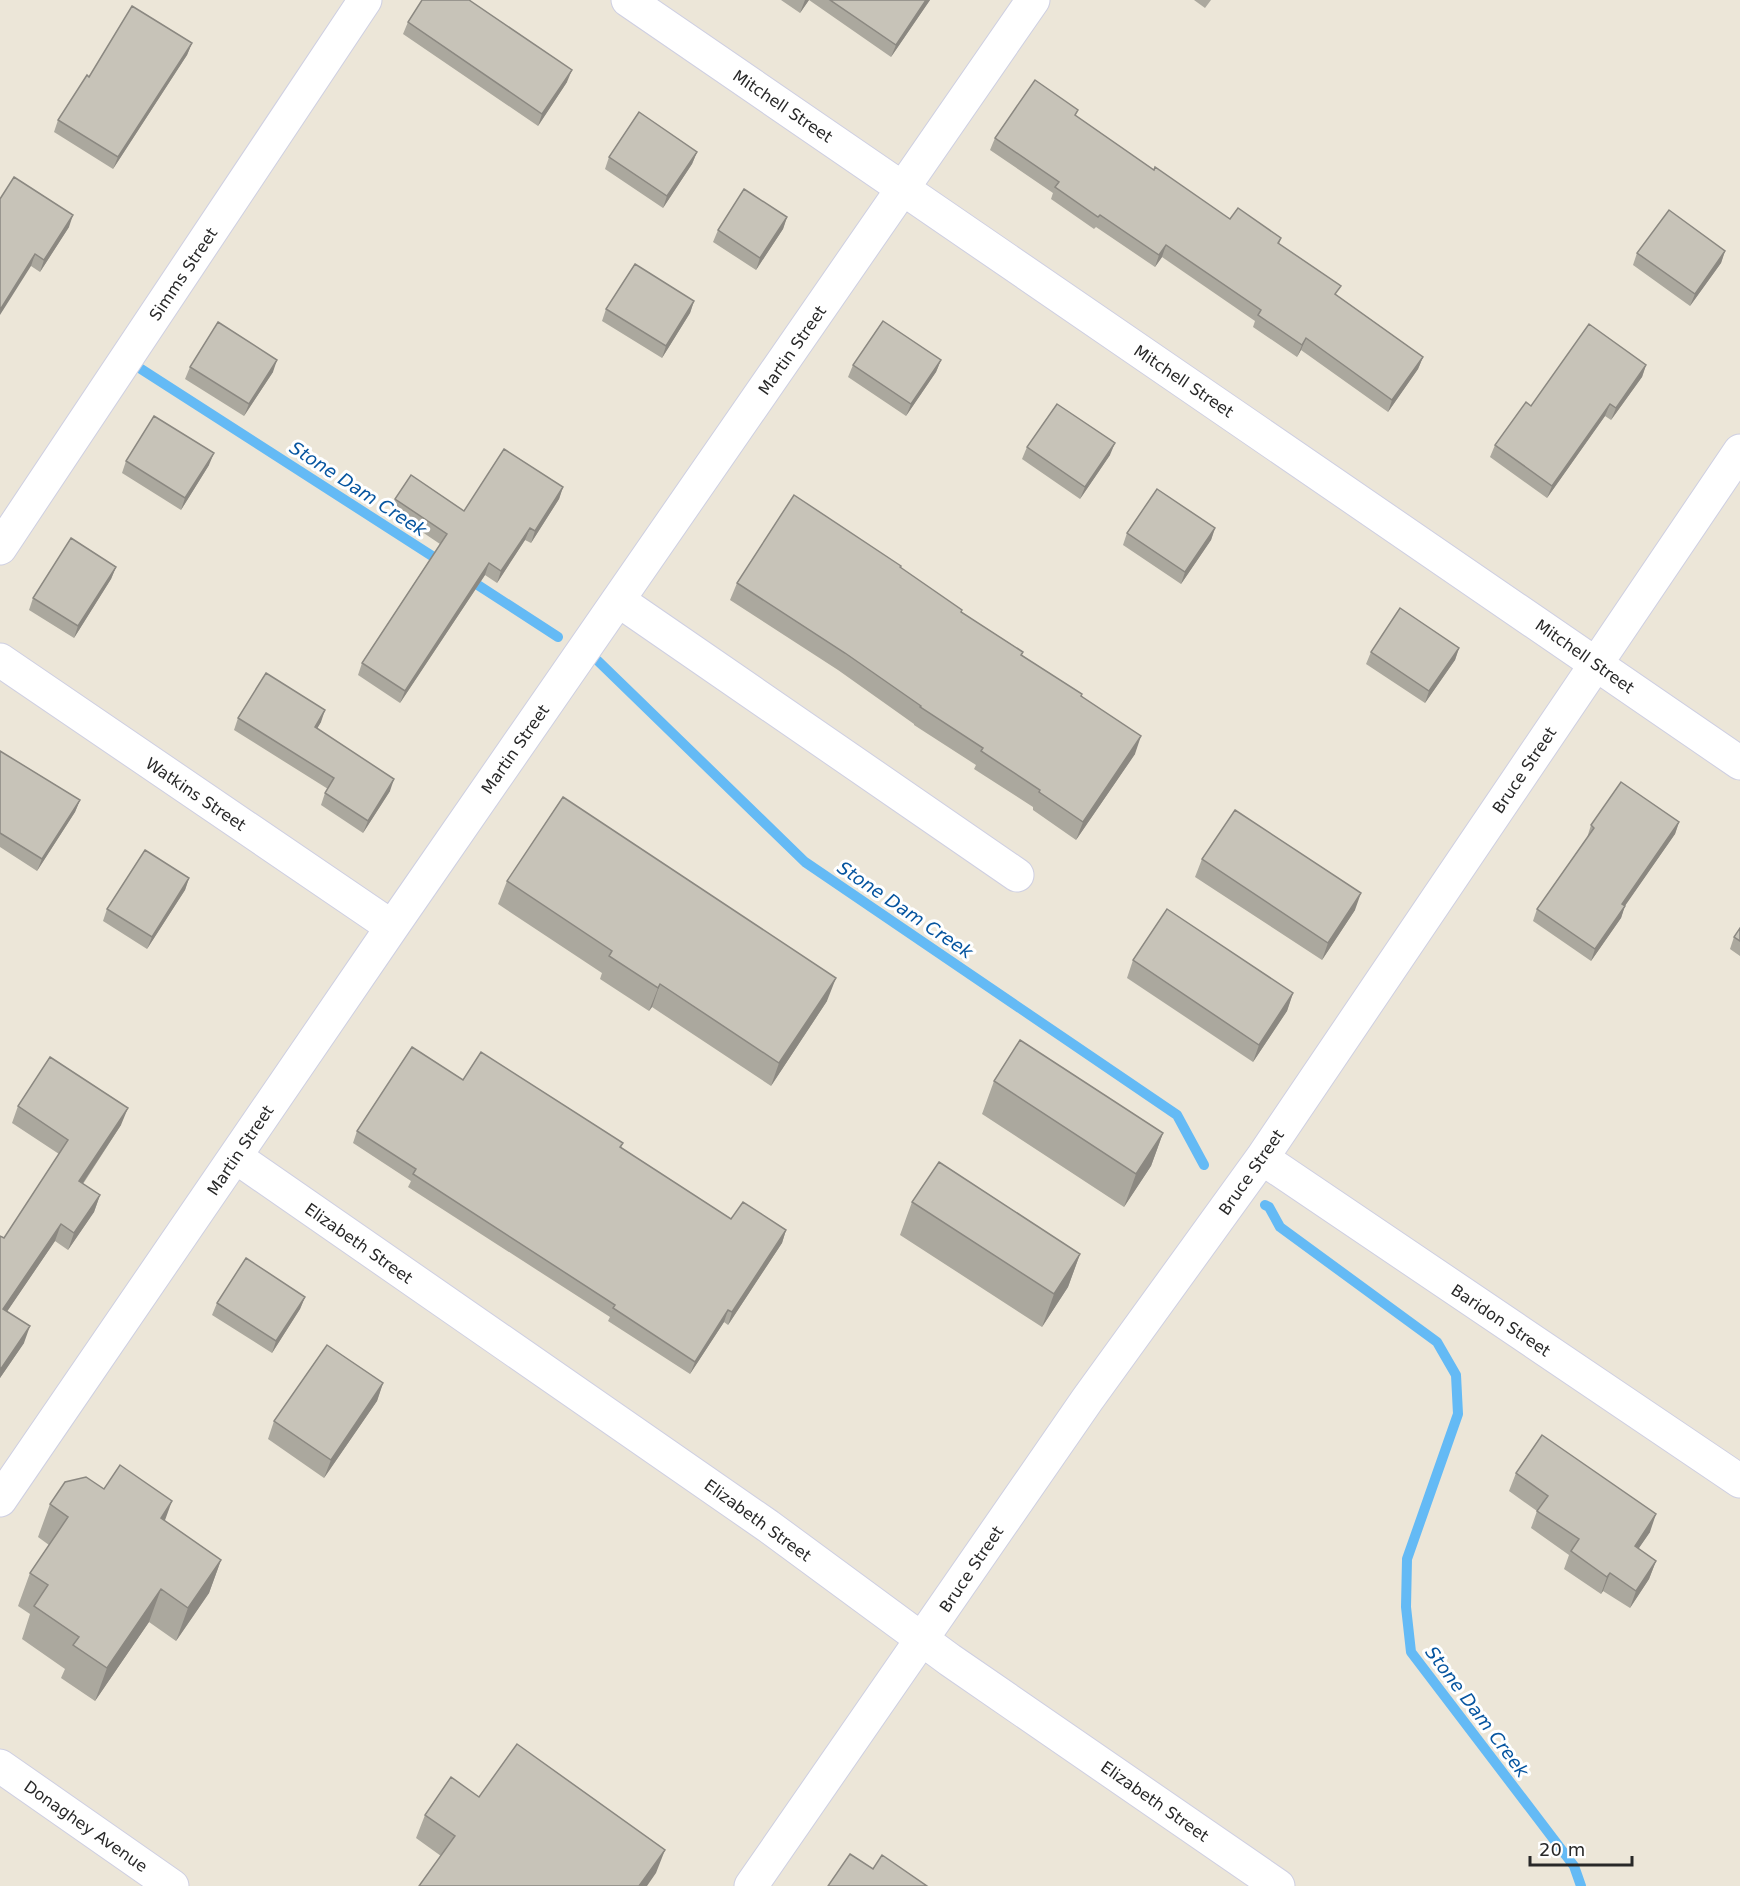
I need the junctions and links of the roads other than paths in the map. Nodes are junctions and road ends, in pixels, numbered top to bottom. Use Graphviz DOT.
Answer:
graph roads {
  1 [pos="365,0"];
  2 [pos="628,0"];
  3 [pos="1033,0"];
  4 [pos="904,189"];
  5 [pos="1740,451"];
  6 [pos="0,548"];
  7 [pos="618,600"];
  8 [pos="0,660"];
  9 [pos="1596,663"];
  10 [pos="1740,763"];
  11 [pos="1017,874"];
  12 [pos="392,927"];
  13 [pos="236,1157"];
  14 [pos="1262,1158"];
  15 [pos="1740,1482"];
  16 [pos="0,1500"];
  17 [pos="922,1640"];
  18 [pos="0,1766"];
  19 [pos="172,1886"];
  20 [pos="751,1886"];
  21 [pos="1278,1886"];
  1 -- 6 [label="street, Simms Street"];
  2 -- 4 [label="street, Mitchell Street"];
  3 -- 4 [label="street, Martin Street"];
  4 -- 7 [label="street, Martin Street"];
  4 -- 9 [label="street, Mitchell Street"];
  5 -- 9 [label="street, Bruce Street"];
  7 -- 11 [label="street"];
  7 -- 12 [label="street, Martin Street"];
  8 -- 12 [label="street, Watkins Street"];
  9 -- 10 [label="street, Mitchell Street"];
  9 -- 14 [label="street, Bruce Street"];
  12 -- 13 [label="street, Martin Street"];
  13 -- 16 [label="street, Martin Street"];
  13 -- 17 [label="street, Elizabeth Street"];
  14 -- 15 [label="street, Baridon Street"];
  14 -- 17 [label="street, Bruce Street"];
  17 -- 20 [label="street, Bruce Street"];
  17 -- 21 [label="street, Elizabeth Street"];
  18 -- 19 [label="street, Donaghey Avenue"];
}
